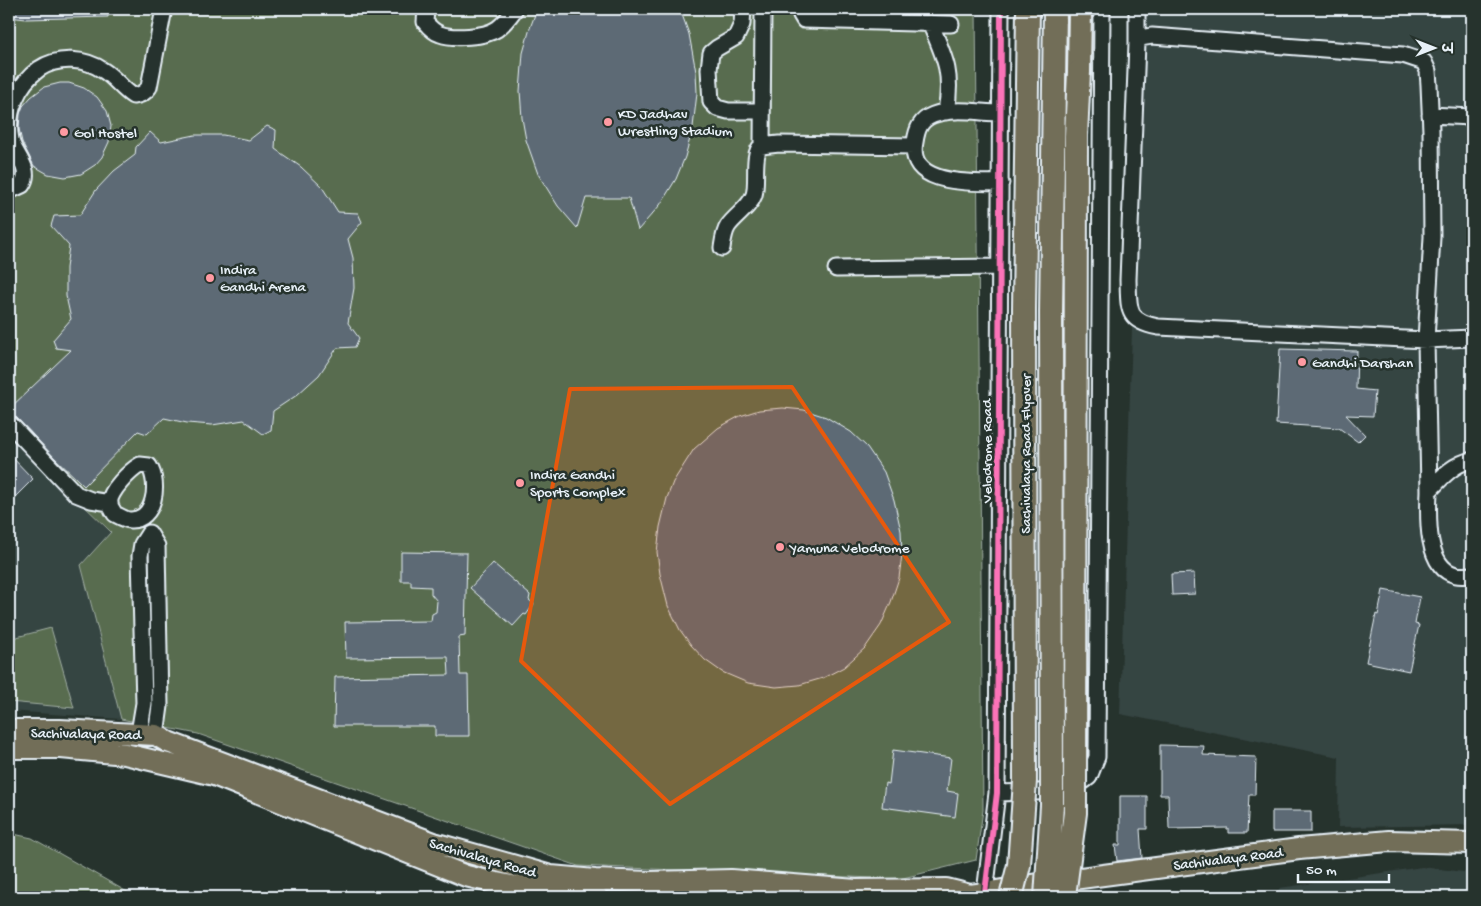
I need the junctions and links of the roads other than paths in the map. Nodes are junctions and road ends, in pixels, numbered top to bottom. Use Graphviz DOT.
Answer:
graph roads {
  1 [pos="164,9"];
  2 [pos="426,9"];
  3 [pos="515,9"];
  4 [pos="743,9"];
  5 [pos="763,9"];
  6 [pos="801,9"];
  7 [pos="1001,9"];
  8 [pos="1028,9"];
  9 [pos="1054,9"];
  10 [pos="1080,9"];
  11 [pos="1102,9"];
  12 [pos="1137,9"];
  13 [pos="930,23"];
  14 [pos="950,24"];
  15 [pos="1137,42"];
  16 [pos="762,111"];
  17 [pos="946,112"];
  18 [pos="1001,114"];
  19 [pos="1430,115"];
  20 [pos="1472,117"];
  21 [pos="762,145"];
  22 [pos="914,146"];
  23 [pos="1001,183"];
  24 [pos="9,191"];
  25 [pos="722,248"];
  26 [pos="1000,267"];
  27 [pos="836,269"];
  28 [pos="1472,338"];
  29 [pos="1426,340"];
  30 [pos="9,423"];
  31 [pos="1472,460"];
  32 [pos="1429,491"];
  33 [pos="110,503"];
  34 [pos="148,512"];
  35 [pos="149,533"];
  36 [pos="140,556"];
  37 [pos="157,558"];
  38 [pos="1472,575"];
  39 [pos="143,695"];
  40 [pos="159,695"];
  41 [pos="9,730"];
  42 [pos="147,734"];
  43 [pos="75,740"];
  44 [pos="9,748"];
  45 [pos="140,756"];
  46 [pos="997,793"];
  47 [pos="1472,843"];
  48 [pos="708,888"];
  49 [pos="973,895"];
  50 [pos="597,897"];
  51 [pos="1012,897"];
  52 [pos="1046,897"];
  53 [pos="1061,897"];
  1 -- 24 [label="street"];
  2 -- 3 [label="street"];
  4 -- 16 [label="street"];
  5 -- 16 [label="street"];
  6 -- 13 [label="street"];
  7 -- 18 [label="street, Velodrome Road"];
  8 -- 51 [label="highway, Sachivalaya Road Flyover, bridge"];
  9 -- 52 [label="highway, Sachivalaya Road Flyover, bridge"];
  10 -- 53 [label="highway, bridge"];
  11 -- 46 [label="street"];
  12 -- 15 [label="street"];
  13 -- 14 [label="street"];
  13 -- 17 [label="street"];
  15 -- 19 [label="street"];
  15 -- 29 [label="street"];
  16 -- 21 [label="street"];
  17 -- 18 [label="street"];
  17 -- 22 [label="street"];
  18 -- 23 [label="street, Velodrome Road"];
  19 -- 20 [label="street"];
  19 -- 29 [label="street"];
  21 -- 22 [label="street"];
  21 -- 25 [label="street"];
  22 -- 23 [label="street"];
  23 -- 26 [label="street, Velodrome Road"];
  26 -- 27 [label="street"];
  26 -- 46 [label="street, Velodrome Road"];
  28 -- 29 [label="street"];
  29 -- 32 [label="street"];
  30 -- 33 [label="street"];
  31 -- 32 [label="street"];
  32 -- 38 [label="street"];
  33 -- 34 [label="street"];
  33 -- 34 [label="street"];
  34 -- 35 [label="street"];
  35 -- 36 [label="street"];
  35 -- 37 [label="street"];
  36 -- 37 [label="street"];
  36 -- 39 [label="street"];
  37 -- 40 [label="street"];
  39 -- 40 [label="street"];
  39 -- 42 [label="street"];
  40 -- 42 [label="street"];
  41 -- 43 [label="main road, Sachivalaya Road"];
  42 -- 43 [label="main road, Sachivalaya Road"];
  42 -- 45 [label="main road"];
  42 -- 48 [label="main road, Sachivalaya Road"];
  43 -- 44 [label="main road, Sachivalaya Road"];
  43 -- 45 [label="main road, Sachivalaya Road"];
  45 -- 50 [label="main road, Sachivalaya Road"];
  46 -- 49 [label="street, Velodrome Road"];
  47 -- 49 [label="main road, Sachivalaya Road"];
  48 -- 49 [label="main road, Sachivalaya Road"];
}
